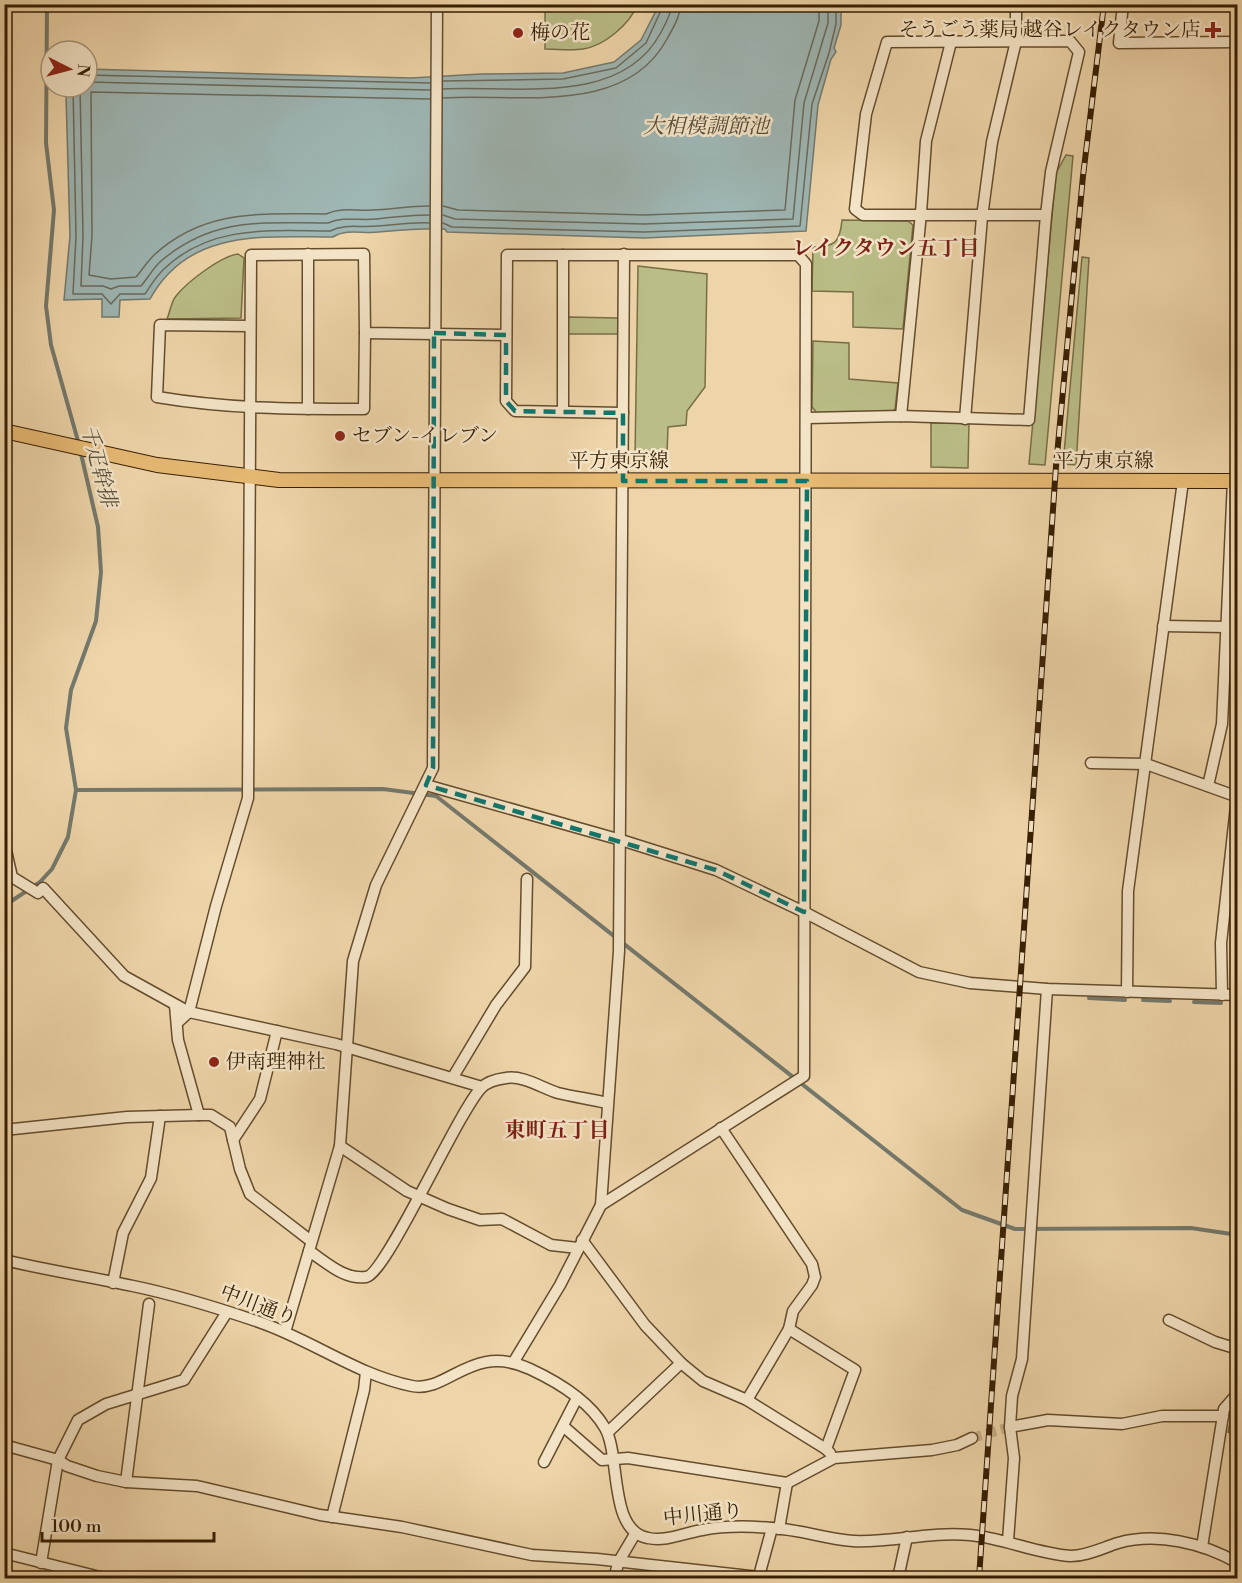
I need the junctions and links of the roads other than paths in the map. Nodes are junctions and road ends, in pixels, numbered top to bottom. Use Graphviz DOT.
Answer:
graph roads {
  1 [pos="437,4"];
  2 [pos="1016,4"];
  3 [pos="1123,4"];
  4 [pos="1016,41"];
  5 [pos="951,42"];
  6 [pos="1238,42"];
  7 [pos="921,213"];
  8 [pos="1046,215"];
  9 [pos="982,217"];
  10 [pos="308,254"];
  11 [pos="624,254"];
  12 [pos="563,255"];
  13 [pos="248,326"];
  14 [pos="365,333"];
  15 [pos="434,333"];
  16 [pos="506,335"];
  17 [pos="249,409"];
  18 [pos="308,409"];
  19 [pos="563,411"];
  20 [pos="623,412"];
  21 [pos="901,416"];
  22 [pos="807,418"];
  23 [pos="965,419"];
  24 [pos="4,431"];
  25 [pos="248,477"];
  26 [pos="433,480"];
  27 [pos="1183,480"];
  28 [pos="623,481"];
  29 [pos="807,481"];
  30 [pos="1235,481"];
  31 [pos="1164,626"];
  32 [pos="1227,627"];
  33 [pos="1091,763"];
  34 [pos="1146,764"];
  35 [pos="426,785"];
  36 [pos="1208,786"];
  37 [pos="1237,797"];
  38 [pos="621,840"];
  39 [pos="4,842"];
  40 [pos="527,879"];
  41 [pos="804,912"];
  42 [pos="1047,989"];
  43 [pos="1127,992"];
  44 [pos="1222,994"];
  45 [pos="1238,995"];
  46 [pos="175,1005"];
  47 [pos="189,1012"];
  48 [pos="177,1023"];
  49 [pos="277,1031"];
  50 [pos="347,1049"];
  51 [pos="453,1077"];
  52 [pos="482,1087"];
  53 [pos="608,1102"];
  54 [pos="199,1115"];
  55 [pos="160,1116"];
  56 [pos="7,1127"];
  57 [pos="721,1128"];
  58 [pos="233,1140"];
  59 [pos="340,1146"];
  60 [pos="418,1196"];
  61 [pos="601,1205"];
  62 [pos="580,1244"];
  63 [pos="310,1246"];
  64 [pos="4,1260"];
  65 [pos="113,1282"];
  66 [pos="149,1304"];
  67 [pos="227,1312"];
  68 [pos="1168,1320"];
  69 [pos="789,1329"];
  70 [pos="285,1332"];
  71 [pos="1238,1348"];
  72 [pos="513,1363"];
  73 [pos="681,1363"];
  74 [pos="366,1372"];
  75 [pos="1238,1393"];
  76 [pos="136,1394"];
  77 [pos="577,1398"];
  78 [pos="747,1400"];
  79 [pos="1223,1416"];
  80 [pos="563,1426"];
  81 [pos="1010,1426"];
  82 [pos="608,1432"];
  83 [pos="972,1438"];
  84 [pos="4,1445"];
  85 [pos="826,1449"];
  86 [pos="834,1458"];
  87 [pos="58,1460"];
  88 [pos="613,1460"];
  89 [pos="544,1462"];
  90 [pos="126,1482"];
  91 [pos="787,1483"];
  92 [pos="332,1517"];
  93 [pos="776,1528"];
  94 [pos="635,1534"];
  95 [pos="907,1537"];
  96 [pos="1008,1542"];
  97 [pos="1202,1547"];
  98 [pos="4,1553"];
  99 [pos="619,1562"];
  100 [pos="41,1563"];
  101 [pos="1238,1563"];
  102 [pos="764,1577"];
  103 [pos="104,1578"];
  104 [pos="614,1578"];
  105 [pos="898,1578"];
  1 -- 15 [label="street"];
  2 -- 4 [label="street"];
  3 -- 6 [label="street"];
  4 -- 5 [label="street"];
  4 -- 8 [label="street"];
  4 -- 9 [label="street"];
  5 -- 7 [label="street"];
  5 -- 7 [label="street"];
  7 -- 9 [label="street"];
  7 -- 21 [label="street"];
  8 -- 9 [label="street"];
  8 -- 23 [label="street"];
  9 -- 23 [label="street"];
  10 -- 13 [label="street"];
  10 -- 14 [label="street"];
  10 -- 18 [label="street"];
  11 -- 12 [label="street"];
  11 -- 20 [label="street"];
  11 -- 22 [label="street"];
  12 -- 16 [label="street"];
  12 -- 19 [label="street"];
  13 -- 17 [label="street"];
  13 -- 17 [label="street"];
  14 -- 15 [label="street"];
  14 -- 18 [label="street"];
  15 -- 16 [label="street"];
  15 -- 26 [label="street"];
  16 -- 19 [label="street"];
  17 -- 18 [label="street"];
  17 -- 25 [label="street"];
  19 -- 20 [label="street"];
  20 -- 28 [label="street"];
  21 -- 22 [label="street"];
  21 -- 23 [label="street"];
  22 -- 29 [label="street"];
  24 -- 25 [label="main road, 平方東京線"];
  25 -- 26 [label="main road, 平方東京線"];
  25 -- 47 [label="street"];
  26 -- 28 [label="main road, 平方東京線"];
  26 -- 35 [label="street"];
  27 -- 29 [label="main road, 平方東京線"];
  27 -- 30 [label="main road, 平方東京線"];
  27 -- 31 [label="street"];
  28 -- 29 [label="main road, 平方東京線"];
  28 -- 38 [label="street"];
  29 -- 41 [label="street"];
  30 -- 32 [label="street"];
  31 -- 32 [label="street"];
  31 -- 34 [label="street"];
  32 -- 36 [label="street"];
  33 -- 34 [label="street"];
  34 -- 36 [label="street"];
  34 -- 43 [label="street"];
  35 -- 38 [label="street"];
  35 -- 50 [label="street"];
  36 -- 37 [label="street"];
  37 -- 44 [label="street"];
  38 -- 41 [label="street"];
  38 -- 53 [label="street"];
  39 -- 46 [label="street"];
  40 -- 51 [label="street"];
  41 -- 42 [label="street"];
  41 -- 57 [label="street"];
  42 -- 43 [label="street"];
  42 -- 81 [label="street"];
  43 -- 44 [label="street"];
  44 -- 45 [label="street"];
  46 -- 47 [label="street"];
  46 -- 48 [label="street"];
  47 -- 48 [label="street"];
  47 -- 49 [label="street"];
  48 -- 54 [label="street"];
  49 -- 50 [label="street"];
  49 -- 58 [label="street"];
  50 -- 51 [label="street"];
  50 -- 59 [label="street"];
  51 -- 52 [label="street"];
  52 -- 53 [label="street"];
  52 -- 60 [label="street"];
  53 -- 61 [label="street"];
  54 -- 55 [label="street"];
  54 -- 58 [label="street"];
  55 -- 56 [label="street"];
  55 -- 65 [label="street"];
  57 -- 61 [label="street"];
  57 -- 69 [label="street"];
  58 -- 63 [label="street"];
  59 -- 60 [label="street"];
  59 -- 63 [label="street"];
  60 -- 62 [label="street"];
  60 -- 63 [label="street"];
  61 -- 62 [label="street"];
  62 -- 72 [label="street"];
  62 -- 73 [label="street"];
  63 -- 70 [label="street"];
  64 -- 65 [label="street, 中川通り"];
  65 -- 67 [label="street, 中川通り"];
  66 -- 76 [label="street"];
  67 -- 70 [label="street, 中川通り"];
  67 -- 76 [label="street"];
  68 -- 71 [label="street"];
  69 -- 78 [label="street"];
  69 -- 85 [label="street"];
  70 -- 74 [label="street, 中川通り"];
  72 -- 74 [label="street, 中川通り"];
  72 -- 77 [label="street, 中川通り"];
  73 -- 78 [label="street"];
  73 -- 82 [label="street"];
  74 -- 92 [label="street"];
  75 -- 79 [label="street"];
  76 -- 87 [label="street"];
  76 -- 90 [label="street"];
  77 -- 80 [label="street"];
  77 -- 82 [label="street, 中川通り"];
  78 -- 85 [label="street"];
  79 -- 81 [label="street"];
  79 -- 97 [label="street"];
  80 -- 88 [label="street"];
  80 -- 89 [label="street"];
  81 -- 96 [label="street"];
  82 -- 88 [label="street, 中川通り"];
  83 -- 86 [label="street"];
  84 -- 87 [label="street"];
  85 -- 86 [label="street"];
  86 -- 91 [label="street"];
  87 -- 90 [label="street"];
  87 -- 100 [label="street"];
  88 -- 91 [label="street"];
  88 -- 94 [label="street, 中川通り"];
  90 -- 92 [label="street"];
  91 -- 93 [label="street"];
  92 -- 99 [label="street"];
  93 -- 94 [label="street, 中川通り"];
  93 -- 95 [label="street, 中川通り"];
  93 -- 102 [label="street"];
  94 -- 99 [label="street"];
  95 -- 96 [label="street, 中川通り"];
  95 -- 105 [label="street"];
  96 -- 97 [label="street, 中川通り"];
  97 -- 101 [label="street, 中川通り"];
  98 -- 100 [label="street"];
  99 -- 102 [label="street"];
  99 -- 104 [label="street"];
  100 -- 103 [label="street"];
}
